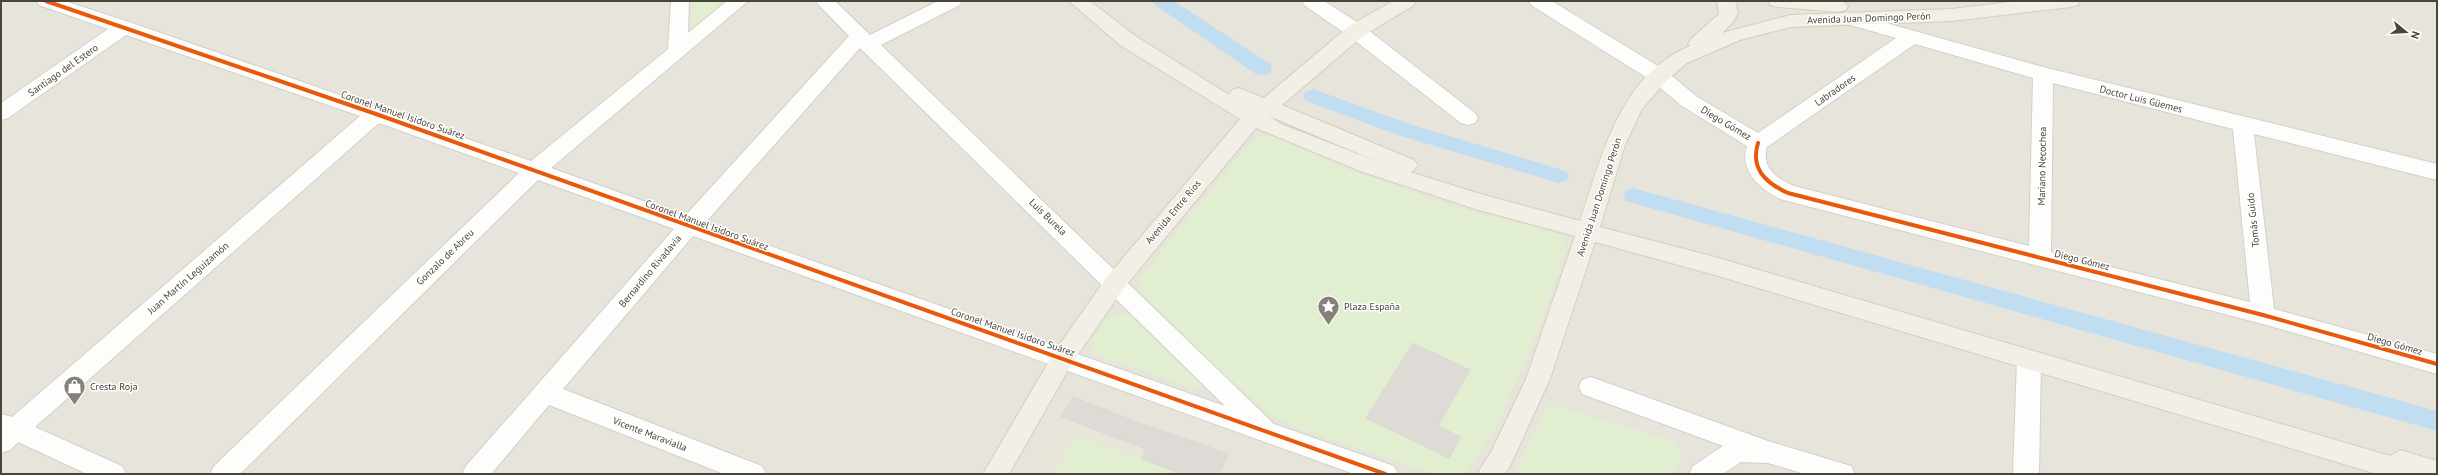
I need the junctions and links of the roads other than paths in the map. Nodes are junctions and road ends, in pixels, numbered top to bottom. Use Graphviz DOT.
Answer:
graph roads {
  1 [pos="46,1"];
  2 [pos="680,1"];
  3 [pos="739,1"];
  4 [pos="824,1"];
  5 [pos="953,1"];
  6 [pos="1078,1"];
  7 [pos="1101,1"];
  8 [pos="1311,1"];
  9 [pos="1407,1"];
  10 [pos="1538,1"];
  11 [pos="1726,1"];
  12 [pos="1777,1"];
  13 [pos="1906,1"];
  14 [pos="2071,1"];
  15 [pos="1847,18"];
  16 [pos="125,26"];
  17 [pos="1356,31"];
  18 [pos="1911,37"];
  19 [pos="864,39"];
  20 [pos="678,50"];
  21 [pos="1680,58"];
  22 [pos="2043,74"];
  23 [pos="1658,76"];
  24 [pos="1,113"];
  25 [pos="1261,113"];
  26 [pos="376,114"];
  27 [pos="1468,118"];
  28 [pos="2244,124"];
  29 [pos="1758,143"];
  30 [pos="535,170"];
  31 [pos="2437,172"];
  32 [pos="1590,225"];
  33 [pos="688,227"];
  34 [pos="2040,258"];
  35 [pos="1115,283"];
  36 [pos="2263,316"];
  37 [pos="1063,358"];
  38 [pos="2029,360"];
  39 [pos="2437,364"];
  40 [pos="1591,387"];
  41 [pos="546,393"];
  42 [pos="6,432"];
  43 [pos="1269,434"];
  44 [pos="1768,452"];
  45 [pos="1495,466"];
  46 [pos="1709,471"];
  47 [pos="2437,472"];
  48 [pos="113,474"];
  49 [pos="223,474"];
  50 [pos="475,474"];
  51 [pos="753,474"];
  52 [pos="996,474"];
  53 [pos="1385,474"];
  54 [pos="1842,474"];
  55 [pos="2026,474"];
  56 [pos="2414,474"];
  1 -- 16 [label="street, Coronel Manuel Isidoro Suárez"];
  2 -- 20 [label="street"];
  3 -- 20 [label="street, Gonzalo de Abreu"];
  4 -- 19 [label="street, Luis Burela"];
  5 -- 19 [label="street, Bernardino Rivadavia"];
  6 -- 25 [label="main road"];
  7 -- 25 [label="main road"];
  8 -- 17 [label="street"];
  9 -- 17 [label="main road, Avenida Entre Ríos"];
  10 -- 23 [label="street, Diego Gómez"];
  11 -- 21 [label="main road"];
  12 -- 13 [label="main road, Avenida Juan Domingo Perón"];
  14 -- 15 [label="main road, Avenida Juan Domingo Perón"];
  15 -- 18 [label="street, Doctor Luis Güemes"];
  15 -- 21 [label="main road, Avenida Juan Domingo Perón"];
  16 -- 24 [label="street, Santiago del Estero"];
  16 -- 26 [label="street, Coronel Manuel Isidoro Suárez"];
  17 -- 25 [label="main road, Avenida Entre Ríos"];
  17 -- 27 [label="street"];
  18 -- 22 [label="street, Doctor Luis Güemes"];
  18 -- 29 [label="street, Labradores"];
  19 -- 33 [label="street, Bernardino Rivadavia"];
  19 -- 35 [label="street, Luis Burela"];
  20 -- 30 [label="street, Gonzalo de Abreu"];
  21 -- 23 [label="main road, Avenida Juan Domingo Perón"];
  22 -- 28 [label="street, Doctor Luis Güemes"];
  22 -- 34 [label="street, Mariano Necochea"];
  23 -- 29 [label="street, Diego Gómez"];
  23 -- 32 [label="main road, Avenida Juan Domingo Perón"];
  25 -- 32 [label="main road"];
  25 -- 35 [label="main road, Avenida Entre Ríos"];
  26 -- 30 [label="street, Coronel Manuel Isidoro Suárez"];
  26 -- 42 [label="street, Juan Martín Leguizamón"];
  28 -- 31 [label="street, Doctor Luis Güemes"];
  28 -- 36 [label="street, Tomás Guido"];
  29 -- 34 [label="street, Diego Gómez"];
  30 -- 33 [label="street, Coronel Manuel Isidoro Suárez"];
  30 -- 49 [label="street, Gonzalo de Abreu"];
  32 -- 38 [label="main road"];
  32 -- 45 [label="main road, Avenida Juan Domingo Perón"];
  32 -- 47 [label="main road"];
  33 -- 37 [label="street, Coronel Manuel Isidoro Suárez"];
  33 -- 41 [label="street, Bernardino Rivadavia"];
  34 -- 36 [label="street, Diego Gómez"];
  35 -- 37 [label="main road, Avenida Entre Ríos"];
  35 -- 43 [label="street, Luis Burela"];
  36 -- 39 [label="street, Diego Gómez"];
  37 -- 43 [label="street, Coronel Manuel Isidoro Suárez"];
  37 -- 52 [label="main road, Avenida Entre Ríos"];
  38 -- 55 [label="street"];
  38 -- 56 [label="main road"];
  40 -- 44 [label="street"];
  41 -- 50 [label="street, Bernardino Rivadavia"];
  41 -- 51 [label="street, Vicente Maravialla"];
  42 -- 48 [label="street"];
  43 -- 53 [label="street, Coronel Manuel Isidoro Suárez"];
  44 -- 46 [label="street"];
  44 -- 54 [label="street"];
}
